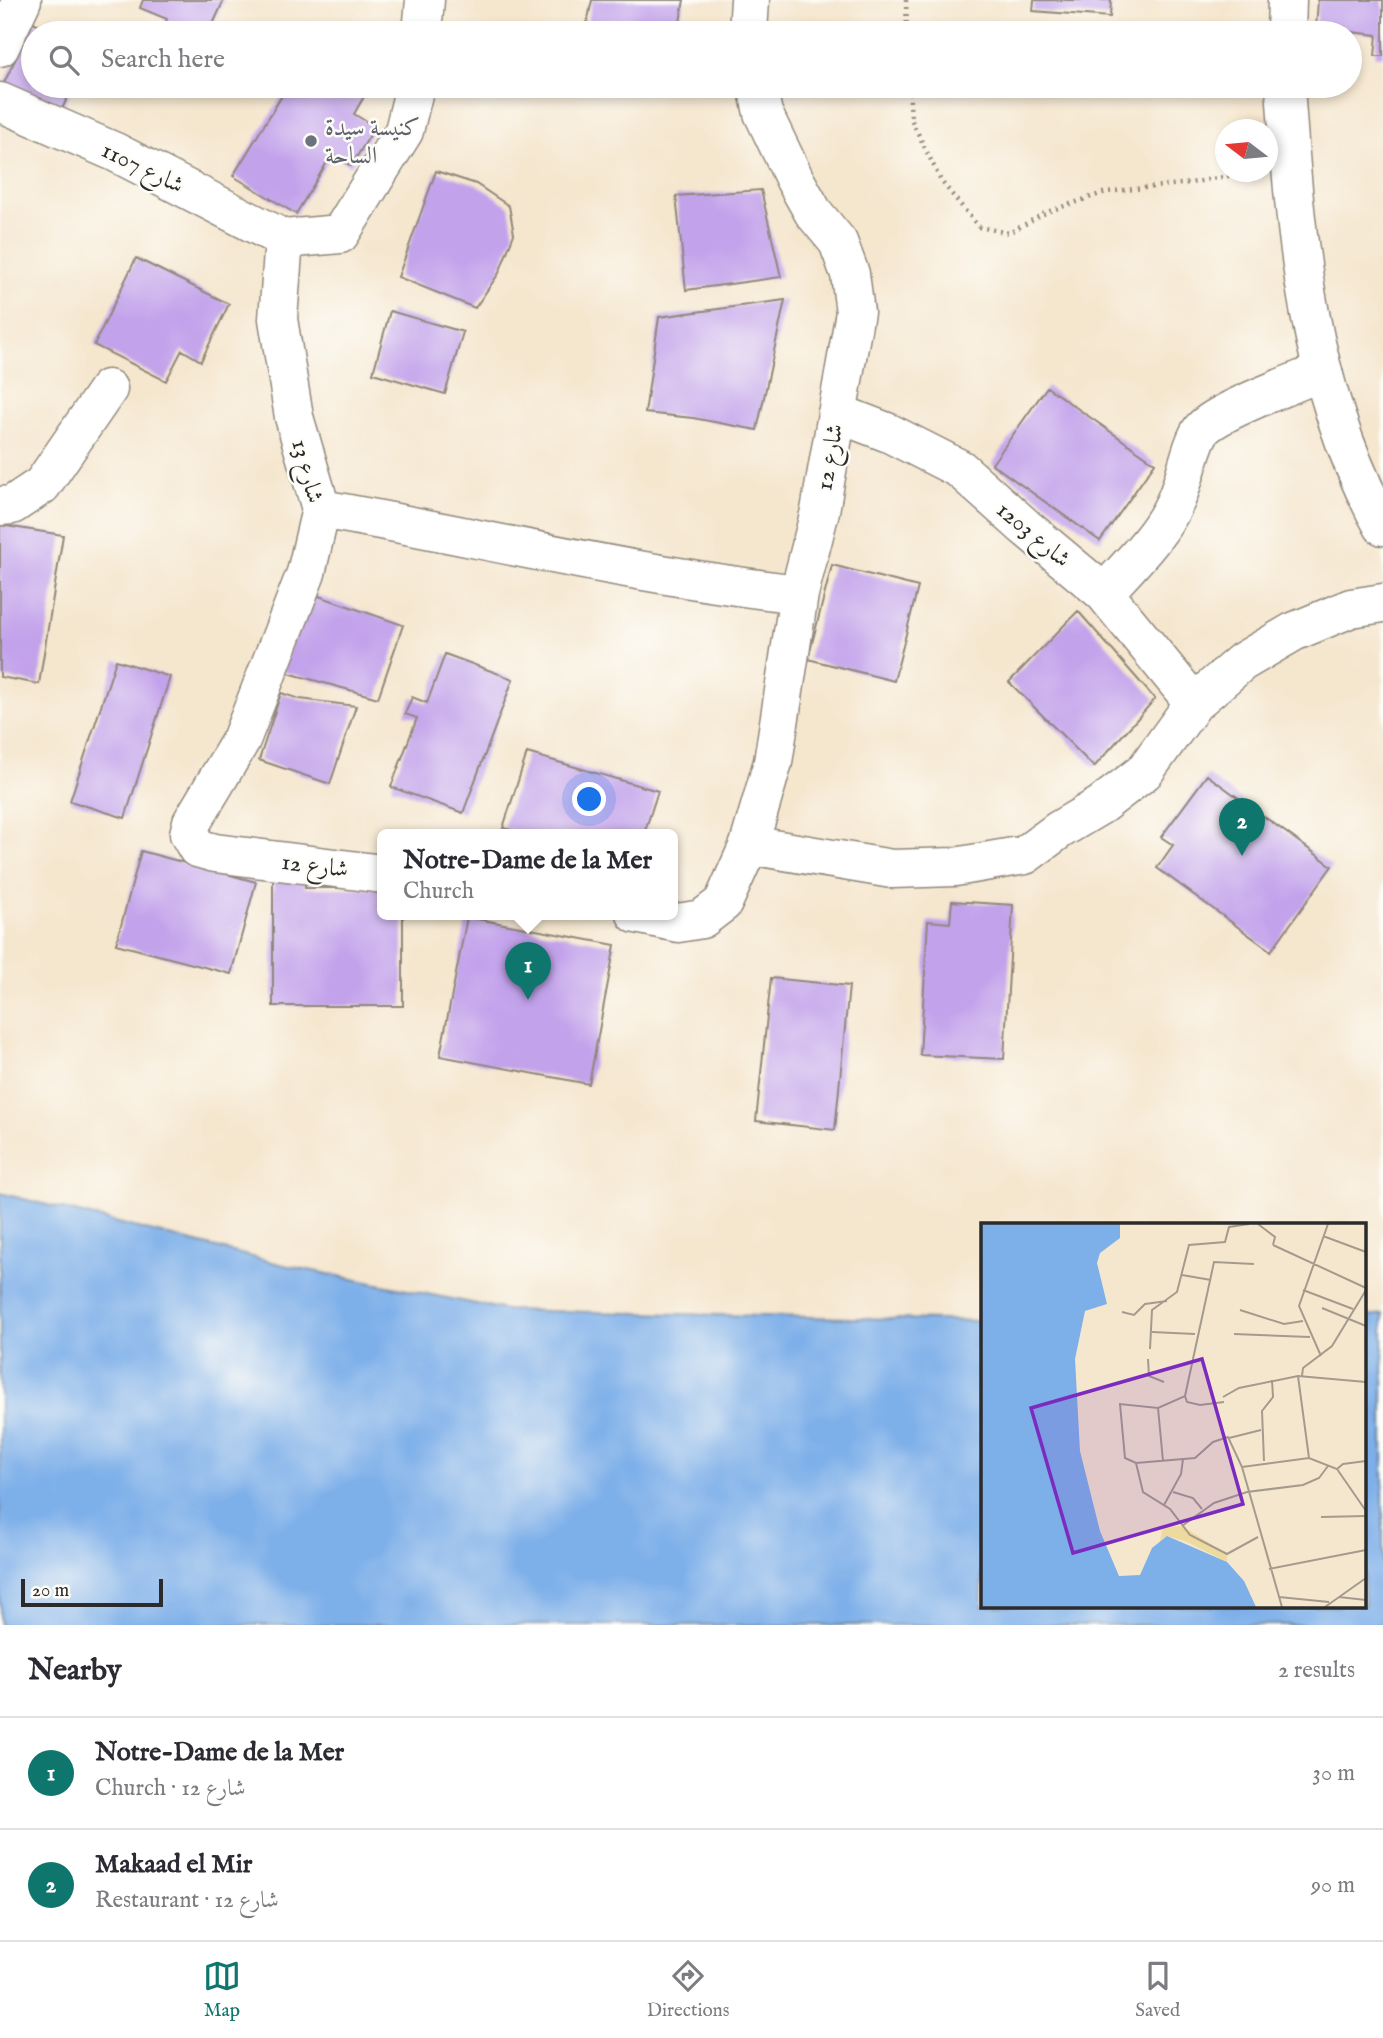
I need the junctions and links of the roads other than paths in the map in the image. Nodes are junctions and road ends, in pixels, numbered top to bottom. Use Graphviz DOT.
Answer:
graph roads {
  1 [pos="22,0"];
  2 [pos="425,0"];
  3 [pos="750,0"];
  4 [pos="1287,0"];
  5 [pos="423,21"];
  6 [pos="749,21"];
  7 [pos="1286,21"];
  8 [pos="0,47"];
  9 [pos="412,98"];
  10 [pos="760,98"];
  11 [pos="1286,98"];
  12 [pos="0,102"];
  13 [pos="284,239"];
  14 [pos="1323,371"];
  15 [pos="108,389"];
  16 [pos="837,413"];
  17 [pos="0,506"];
  18 [pos="321,509"];
  19 [pos="1383,526"];
  20 [pos="1104,593"];
  21 [pos="799,594"];
  22 [pos="1383,603"];
  23 [pos="1194,703"];
  24 [pos="749,845"];
  25 [pos="248,856"];
  26 [pos="377,873"];
  27 [pos="664,920"];
  1 -- 8 [label="street"];
  2 -- 5 [label="street"];
  3 -- 6 [label="street"];
  4 -- 7 [label="street"];
  9 -- 13 [label="street"];
  10 -- 16 [label="street, شارع 12"];
  11 -- 14 [label="street"];
  12 -- 13 [label="street, شارع 1107"];
  13 -- 18 [label="street, شارع 13"];
  14 -- 19 [label="street"];
  14 -- 20 [label="street"];
  15 -- 17 [label="street"];
  16 -- 20 [label="street, شارع 1203"];
  16 -- 21 [label="street, شارع 12"];
  18 -- 21 [label="street"];
  18 -- 25 [label="street, شارع 13"];
  20 -- 23 [label="street, شارع 1203"];
  21 -- 24 [label="street, شارع 12"];
  22 -- 23 [label="street"];
  23 -- 24 [label="street"];
  24 -- 27 [label="street, شارع 12"];
  25 -- 26 [label="street, شارع 12"];
}
